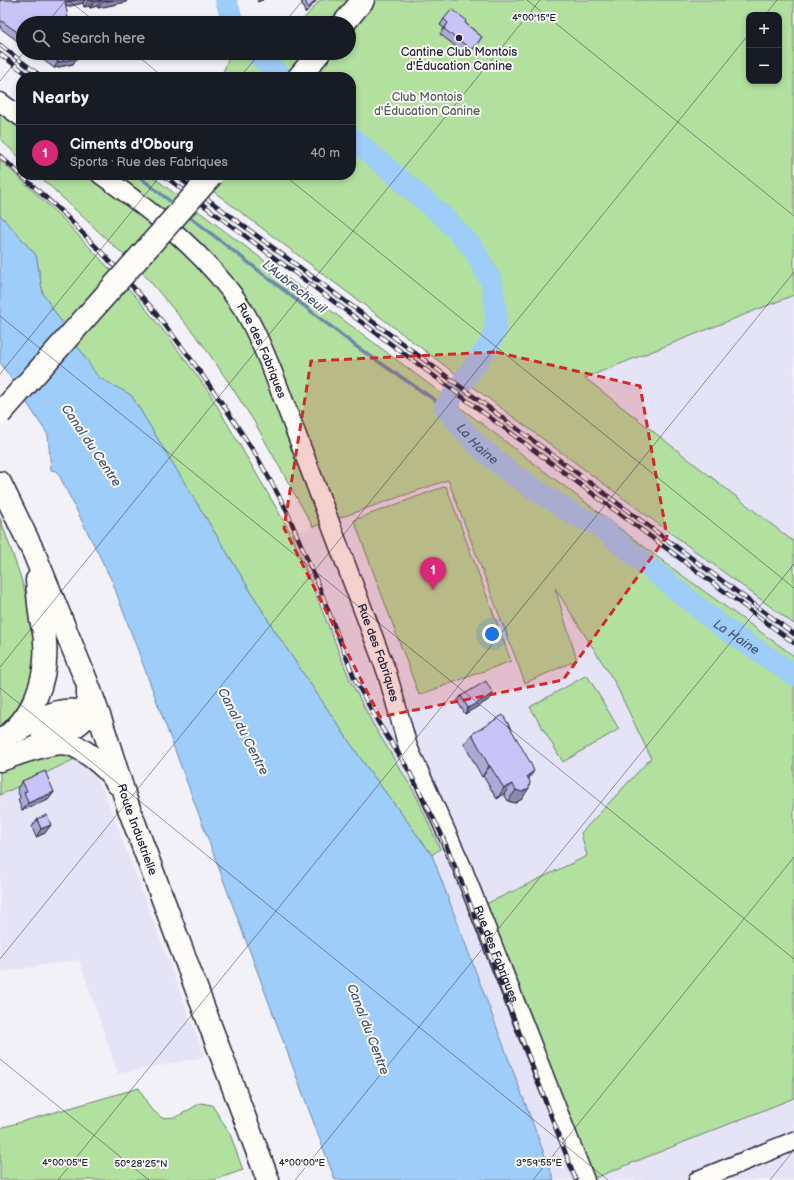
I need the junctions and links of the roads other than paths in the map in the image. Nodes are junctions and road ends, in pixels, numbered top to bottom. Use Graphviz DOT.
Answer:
graph roads {
  1 [pos="363,0"];
  2 [pos="350,16"];
  3 [pos="313,60"];
  4 [pos="303,72"];
  5 [pos="0,102"];
  6 [pos="16,113"];
  7 [pos="108,180"];
  8 [pos="208,180"];
  9 [pos="0,414"];
  10 [pos="0,483"];
  11 [pos="34,554"];
  12 [pos="94,718"];
  13 [pos="4,738"];
  14 [pos="0,758"];
  15 [pos="128,806"];
  16 [pos="794,1141"];
  17 [pos="268,1180"];
  18 [pos="584,1180"];
  19 [pos="698,1180"];
  1 -- 2 [label="main road"];
  3 -- 4 [label="main road"];
  5 -- 6 [label="street"];
  7 -- 18 [label="street, Rue des Fabriques"];
  8 -- 9 [label="main road, bridge"];
  10 -- 11 [label="main road, Route Industrielle"];
  11 -- 12 [label="main road, Route Industrielle"];
  11 -- 13 [label="main road"];
  12 -- 13 [label="main road"];
  12 -- 14 [label="main road"];
  12 -- 15 [label="main road, Route Industrielle"];
  14 -- 15 [label="main road"];
  15 -- 17 [label="main road, Route Industrielle"];
  16 -- 19 [label="street"];
}
